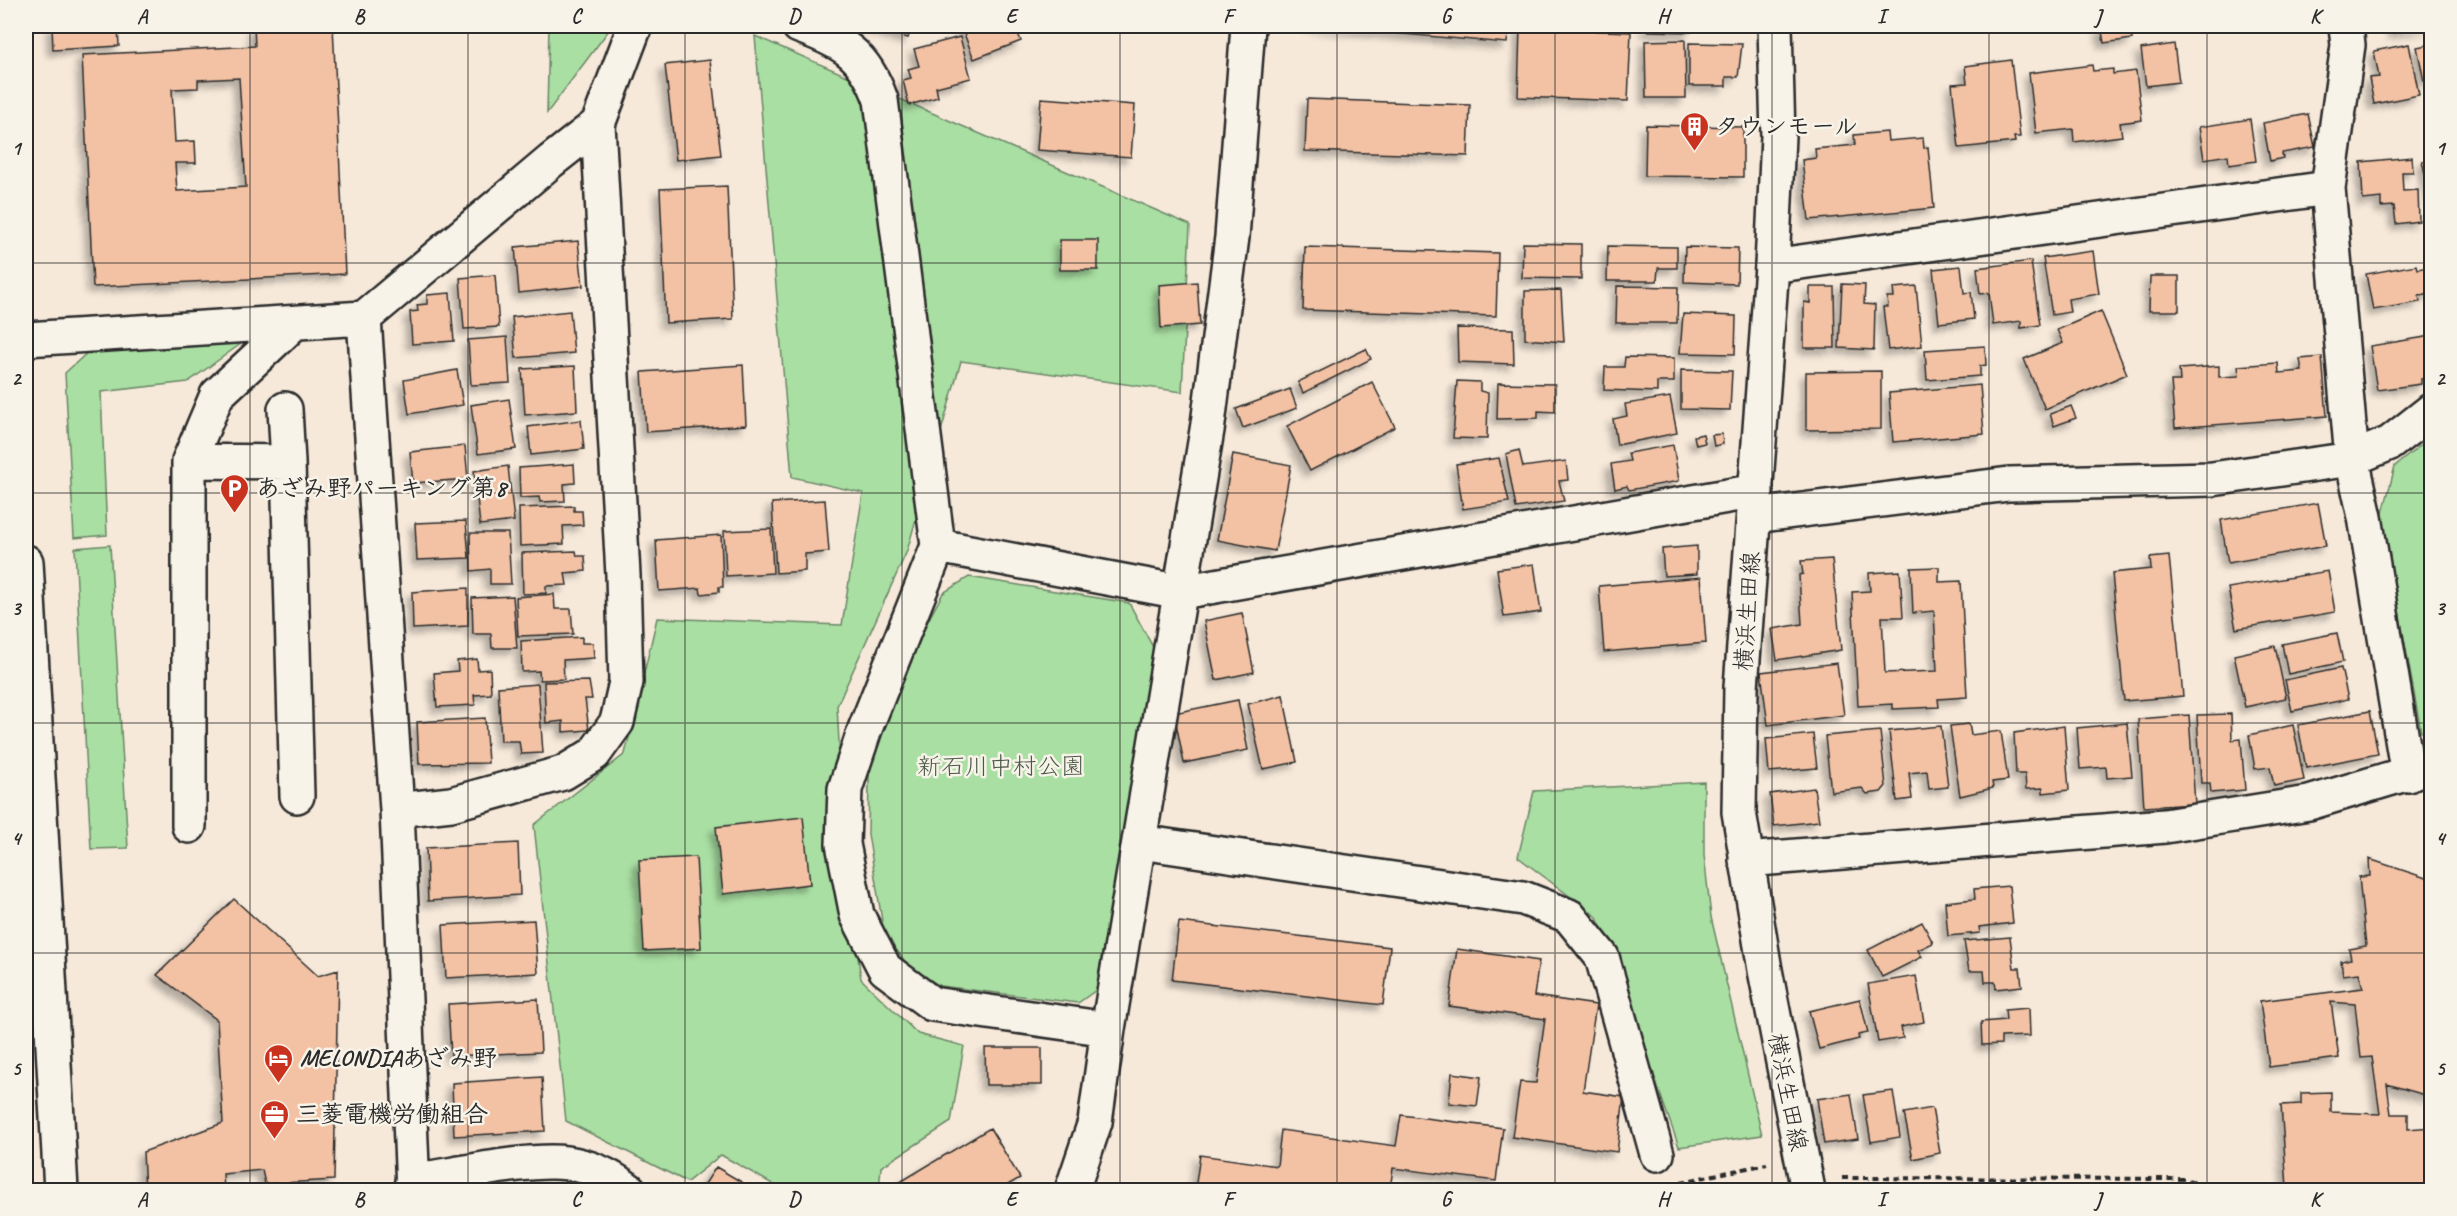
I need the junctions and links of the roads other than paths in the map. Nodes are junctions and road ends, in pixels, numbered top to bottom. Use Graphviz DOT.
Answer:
graph roads {
  1 [pos="635,26"];
  2 [pos="799,26"];
  3 [pos="1248,26"];
  4 [pos="1775,26"];
  5 [pos="2346,26"];
  6 [pos="598,124"];
  7 [pos="2328,188"];
  8 [pos="1772,266"];
  9 [pos="364,318"];
  10 [pos="294,323"];
  11 [pos="26,339"];
  12 [pos="285,409"];
  13 [pos="2432,410"];
  14 [pos="2352,459"];
  15 [pos="189,461"];
  16 [pos="288,462"];
  17 [pos="1755,504"];
  18 [pos="938,546"];
  19 [pos="26,562"];
  20 [pos="1181,592"];
  21 [pos="2420,770"];
  22 [pos="297,796"];
  23 [pos="397,810"];
  24 [pos="189,826"];
  25 [pos="1140,842"];
  26 [pos="1746,860"];
  27 [pos="1107,1029"];
  28 [pos="1657,1154"];
  29 [pos="1822,1184"];
  30 [pos="412,1186"];
  31 [pos="61,1191"];
  32 [pos="629,1191"];
  33 [pos="1072,1191"];
  1 -- 6 [label="street"];
  2 -- 18 [label="street"];
  3 -- 20 [label="street"];
  4 -- 8 [label="street, 横浜生田線"];
  5 -- 7 [label="street"];
  6 -- 9 [label="street"];
  6 -- 23 [label="street"];
  7 -- 8 [label="street"];
  7 -- 14 [label="street"];
  8 -- 17 [label="street, 横浜生田線"];
  9 -- 10 [label="street"];
  9 -- 23 [label="street"];
  10 -- 11 [label="street"];
  10 -- 15 [label="street"];
  12 -- 16 [label="street"];
  13 -- 14 [label="street"];
  14 -- 17 [label="street"];
  14 -- 21 [label="street"];
  15 -- 16 [label="street"];
  15 -- 24 [label="street"];
  16 -- 22 [label="street"];
  17 -- 20 [label="street"];
  17 -- 26 [label="street, 横浜生田線"];
  18 -- 20 [label="street"];
  18 -- 27 [label="street"];
  19 -- 31 [label="street"];
  20 -- 25 [label="street"];
  21 -- 26 [label="street"];
  23 -- 30 [label="street"];
  25 -- 27 [label="street"];
  25 -- 28 [label="street"];
  26 -- 29 [label="street, 横浜生田線"];
  27 -- 33 [label="street"];
  30 -- 32 [label="street"];
}
